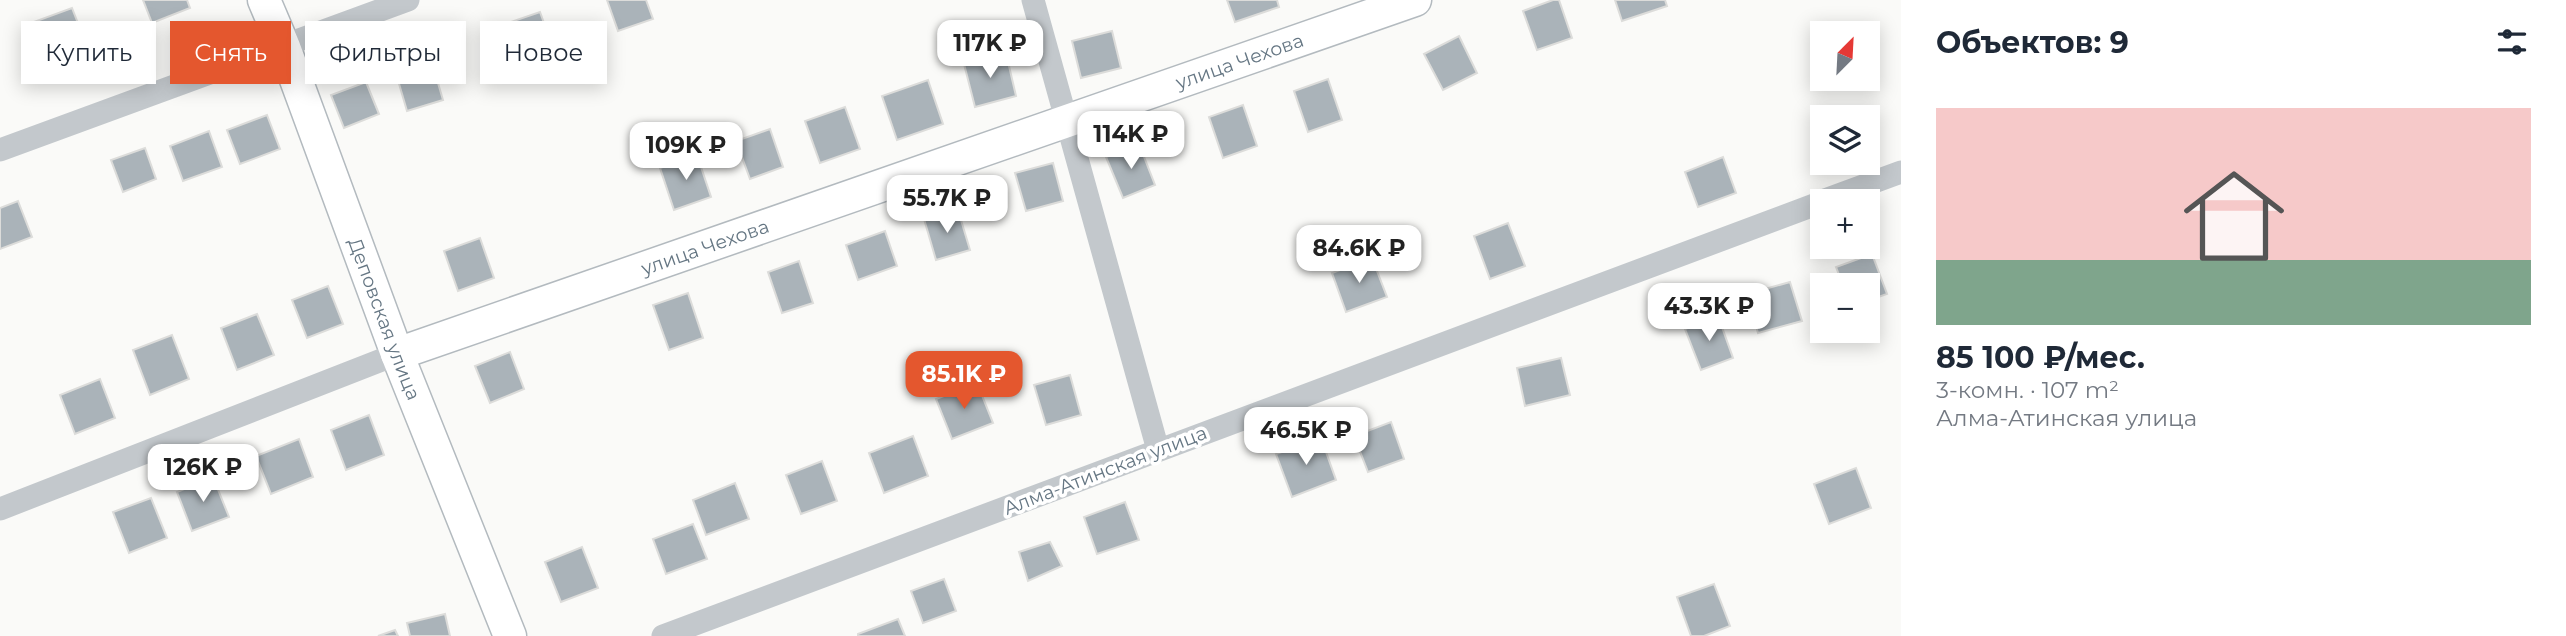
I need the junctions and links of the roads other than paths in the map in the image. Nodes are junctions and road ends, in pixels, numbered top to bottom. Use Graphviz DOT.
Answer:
graph roads {
  1 [pos="264,0"];
  2 [pos="408,0"];
  3 [pos="1033,0"];
  4 [pos="1415,0"];
  5 [pos="273,21"];
  6 [pos="291,44"];
  7 [pos="291,66"];
  8 [pos="182,84"];
  9 [pos="1066,120"];
  10 [pos="0,150"];
  11 [pos="1901,172"];
  12 [pos="1855,189"];
  13 [pos="1810,206"];
  14 [pos="397,355"];
  15 [pos="1158,450"];
  16 [pos="0,509"];
  17 [pos="510,636"];
  18 [pos="663,636"];
  1 -- 5 [label="street, Деповская улица"];
  2 -- 6 [label="street"];
  3 -- 9 [label="street"];
  4 -- 9 [label="street, улица Чехова"];
  7 -- 14 [label="street, Деповская улица"];
  8 -- 10 [label="street"];
  9 -- 14 [label="street, улица Чехова"];
  9 -- 15 [label="street"];
  11 -- 12 [label="street, Алма-Атинская улица"];
  13 -- 15 [label="street, Алма-Атинская улица"];
  14 -- 16 [label="street, улица Чехова"];
  14 -- 17 [label="street, Деповская улица"];
  15 -- 18 [label="street, Алма-Атинская улица"];
}
